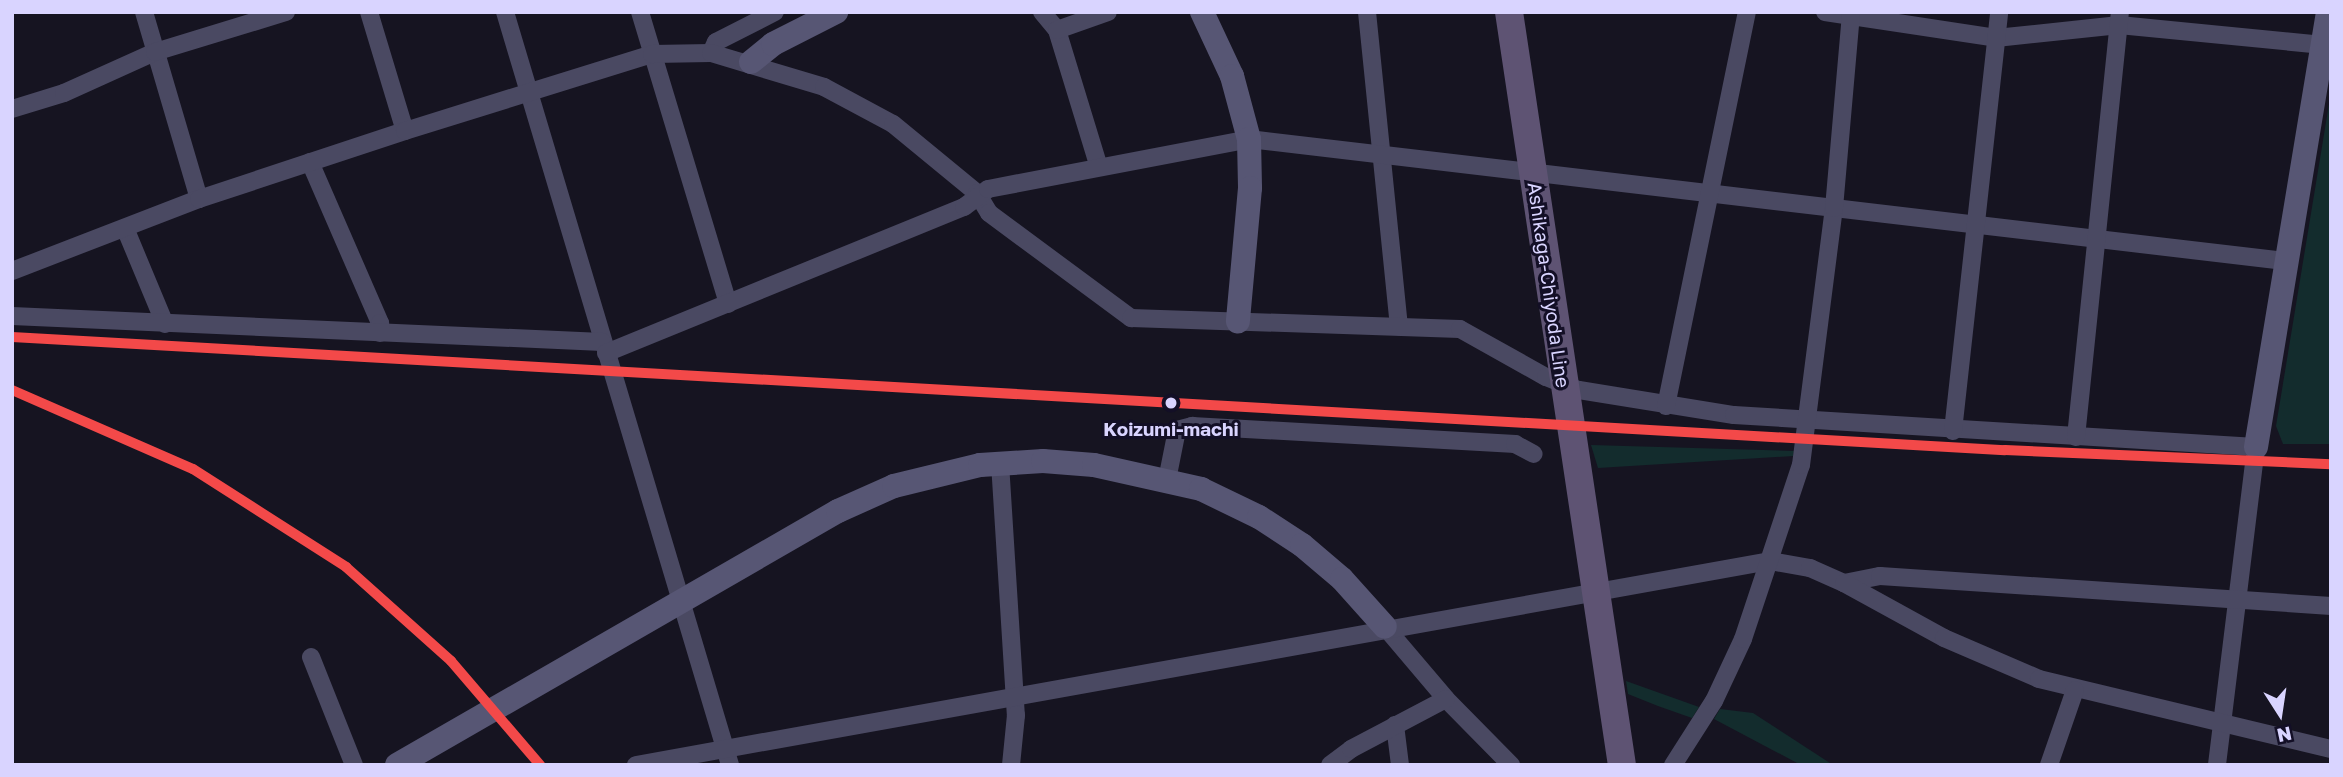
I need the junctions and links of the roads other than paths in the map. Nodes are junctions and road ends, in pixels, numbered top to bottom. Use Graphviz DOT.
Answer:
graph roads {
  1 [pos="144,12"];
  2 [pos="286,12"];
  3 [pos="369,12"];
  4 [pos="505,12"];
  5 [pos="640,12"];
  6 [pos="775,12"];
  7 [pos="1042,12"];
  8 [pos="1108,12"];
  9 [pos="1202,12"];
  10 [pos="1367,12"];
  11 [pos="1509,12"];
  12 [pos="1748,12"];
  13 [pos="1825,12"];
  14 [pos="1999,12"];
  15 [pos="2328,12"];
  16 [pos="1851,14"];
  17 [pos="823,15"];
  18 [pos="2120,19"];
  19 [pos="1057,30"];
  20 [pos="1996,38"];
  21 [pos="2327,44"];
  22 [pos="155,51"];
  23 [pos="711,53"];
  24 [pos="652,54"];
  25 [pos="751,62"];
  26 [pos="529,93"];
  27 [pos="12,110"];
  28 [pos="405,131"];
  29 [pos="1249,139"];
  30 [pos="1382,154"];
  31 [pos="310,162"];
  32 [pos="1099,167"];
  33 [pos="1533,173"];
  34 [pos="977,193"];
  35 [pos="1712,195"];
  36 [pos="199,199"];
  37 [pos="1833,208"];
  38 [pos="1977,225"];
  39 [pos="125,228"];
  40 [pos="2099,239"];
  41 [pos="2285,261"];
  42 [pos="12,271"];
  43 [pos="728,304"];
  44 [pos="12,316"];
  45 [pos="1238,321"];
  46 [pos="165,324"];
  47 [pos="1399,327"];
  48 [pos="380,333"];
  49 [pos="604,348"];
  50 [pos="1562,383"];
  51 [pos="1666,406"];
  52 [pos="1807,420"];
  53 [pos="1953,431"];
  54 [pos="2076,437"];
  55 [pos="2256,447"];
  56 [pos="1534,454"];
  57 [pos="999,463"];
  58 [pos="1167,480"];
  59 [pos="1770,561"];
  60 [pos="1844,583"];
  61 [pos="1594,592"];
  62 [pos="2236,598"];
  63 [pos="682,601"];
  64 [pos="2331,606"];
  65 [pos="1385,628"];
  66 [pos="311,657"];
  67 [pos="2075,690"];
  68 [pos="1015,697"];
  69 [pos="1446,699"];
  70 [pos="2222,724"];
  71 [pos="1395,725"];
  72 [pos="2331,749"];
  73 [pos="728,757"];
  74 [pos="354,765"];
  75 [pos="397,765"];
  76 [pos="636,765"];
  77 [pos="1011,765"];
  78 [pos="1330,765"];
  79 [pos="1400,765"];
  80 [pos="1511,765"];
  81 [pos="1622,765"];
  82 [pos="1673,765"];
  83 [pos="2049,765"];
  84 [pos="2217,765"];
  1 -- 22 [label="street"];
  2 -- 22 [label="street"];
  3 -- 28 [label="street"];
  4 -- 26 [label="street"];
  5 -- 24 [label="street"];
  6 -- 23 [label="street"];
  7 -- 19 [label="street"];
  8 -- 19 [label="street"];
  9 -- 29 [label="street"];
  10 -- 30 [label="street"];
  11 -- 33 [label="main road, Ashikaga-Chiyoda Line"];
  12 -- 35 [label="street"];
  13 -- 16 [label="street"];
  14 -- 20 [label="street"];
  15 -- 21 [label="street"];
  16 -- 20 [label="street"];
  16 -- 37 [label="street"];
  17 -- 25 [label="street"];
  18 -- 20 [label="street"];
  18 -- 21 [label="street"];
  18 -- 40 [label="street"];
  19 -- 32 [label="street"];
  20 -- 38 [label="street"];
  21 -- 41 [label="street"];
  22 -- 27 [label="street"];
  22 -- 36 [label="street"];
  23 -- 24 [label="street"];
  23 -- 25 [label="street"];
  24 -- 26 [label="street"];
  24 -- 43 [label="street"];
  25 -- 34 [label="street"];
  26 -- 28 [label="street"];
  26 -- 49 [label="street"];
  28 -- 31 [label="street"];
  29 -- 30 [label="street"];
  29 -- 32 [label="street"];
  29 -- 45 [label="street"];
  30 -- 33 [label="street"];
  30 -- 47 [label="street"];
  31 -- 36 [label="street"];
  31 -- 48 [label="street"];
  32 -- 34 [label="street"];
  33 -- 35 [label="street"];
  33 -- 50 [label="main road, Ashikaga-Chiyoda Line"];
  34 -- 43 [label="street"];
  34 -- 45 [label="street"];
  35 -- 37 [label="street"];
  35 -- 51 [label="street"];
  36 -- 39 [label="street"];
  37 -- 38 [label="street"];
  37 -- 52 [label="street"];
  38 -- 40 [label="street"];
  38 -- 53 [label="street"];
  39 -- 42 [label="street"];
  39 -- 46 [label="street"];
  40 -- 41 [label="street"];
  40 -- 54 [label="street"];
  41 -- 55 [label="street"];
  43 -- 49 [label="street"];
  44 -- 46 [label="street"];
  45 -- 47 [label="street"];
  46 -- 48 [label="street"];
  47 -- 50 [label="street"];
  48 -- 49 [label="street"];
  49 -- 63 [label="street"];
  50 -- 51 [label="street"];
  50 -- 61 [label="main road, Ashikaga-Chiyoda Line"];
  51 -- 52 [label="street"];
  52 -- 53 [label="street"];
  52 -- 59 [label="street"];
  53 -- 54 [label="street"];
  54 -- 55 [label="street"];
  55 -- 62 [label="street"];
  56 -- 58 [label="street"];
  57 -- 58 [label="street"];
  57 -- 63 [label="street"];
  57 -- 68 [label="street"];
  58 -- 65 [label="street"];
  59 -- 60 [label="street"];
  59 -- 61 [label="street"];
  59 -- 82 [label="street"];
  60 -- 62 [label="street"];
  60 -- 67 [label="street"];
  61 -- 65 [label="street"];
  61 -- 81 [label="main road, Ashikaga-Chiyoda Line"];
  62 -- 64 [label="street"];
  62 -- 70 [label="street"];
  63 -- 73 [label="street"];
  63 -- 75 [label="street"];
  65 -- 68 [label="street"];
  65 -- 69 [label="street"];
  66 -- 74 [label="street"];
  67 -- 70 [label="street"];
  67 -- 83 [label="street"];
  68 -- 73 [label="street"];
  68 -- 77 [label="street"];
  69 -- 71 [label="street"];
  69 -- 80 [label="street"];
  70 -- 72 [label="street"];
  70 -- 84 [label="street"];
  71 -- 78 [label="street"];
  71 -- 79 [label="street"];
  73 -- 76 [label="street"];
}
